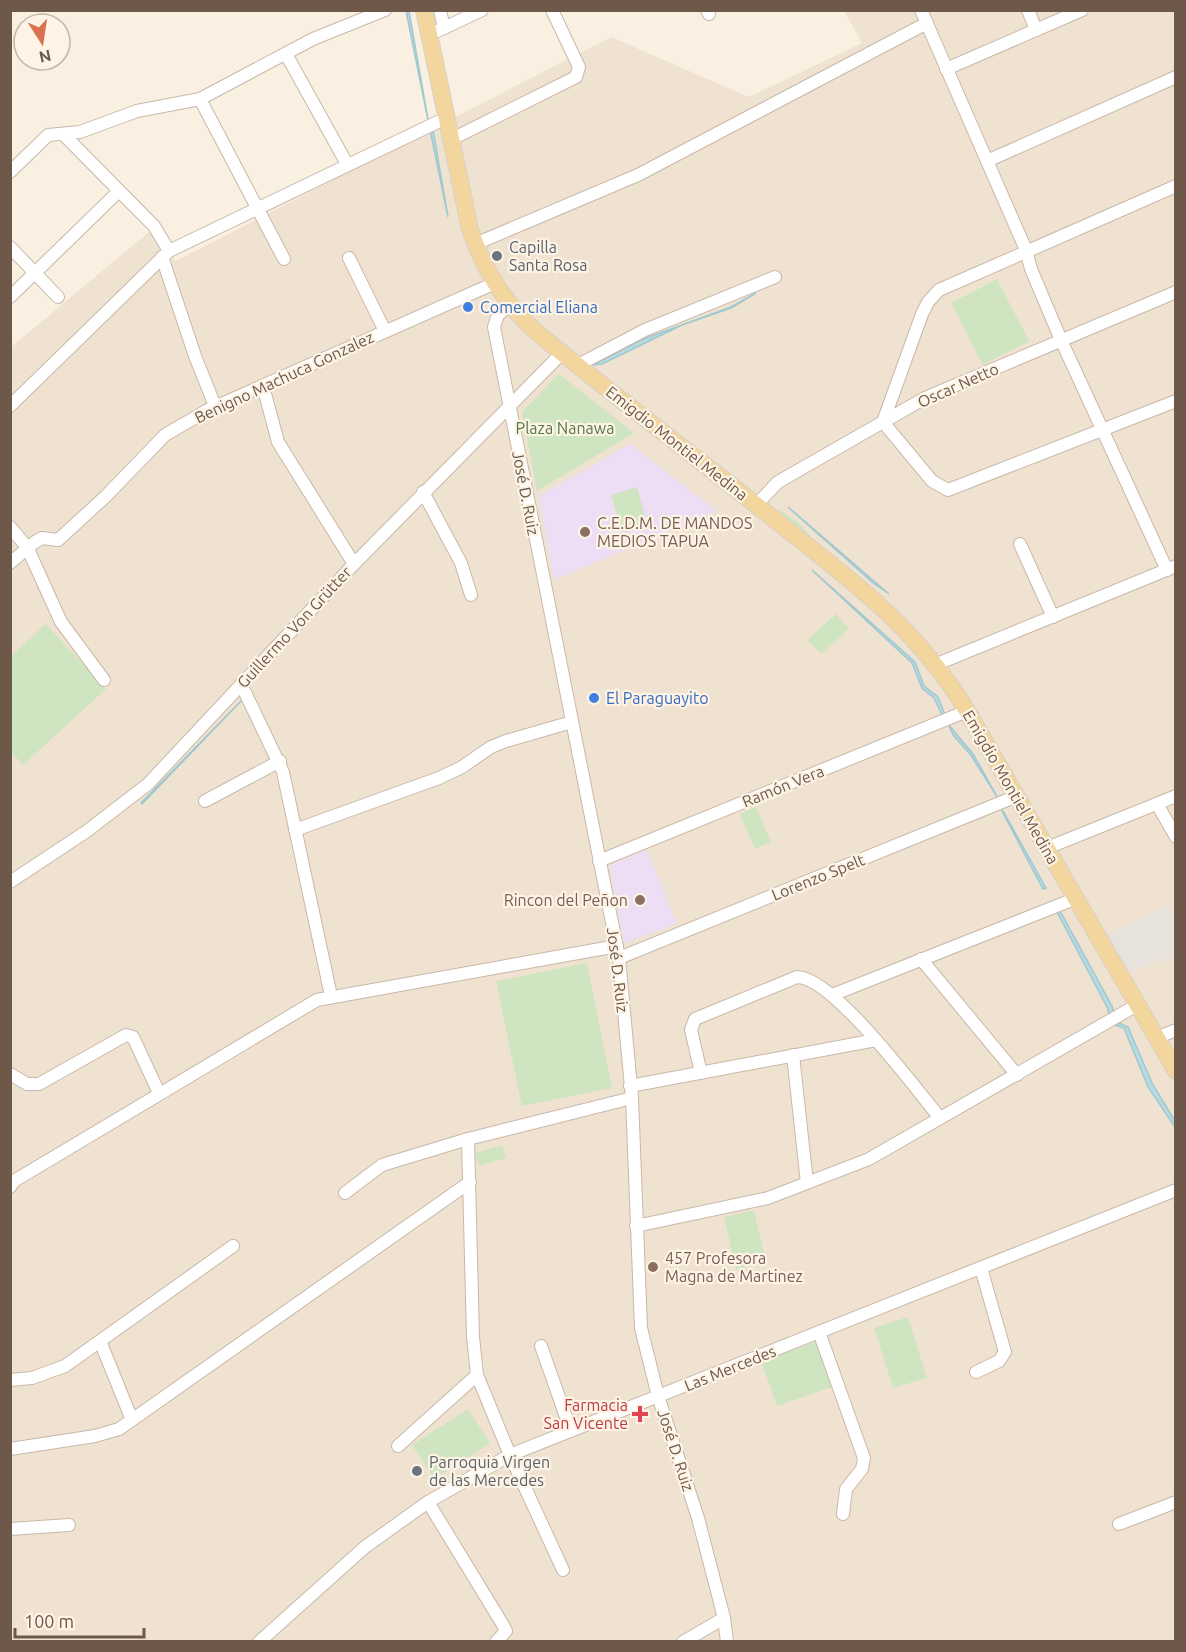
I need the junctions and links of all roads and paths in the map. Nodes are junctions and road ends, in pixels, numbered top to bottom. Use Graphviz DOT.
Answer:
graph roads {
  1 [pos="385,10"];
  2 [pos="424,10"];
  3 [pos="440,10"];
  4 [pos="482,10"];
  5 [pos="552,10"];
  6 [pos="921,10"];
  7 [pos="1028,10"];
  8 [pos="1082,10"];
  9 [pos="927,23"];
  10 [pos="1036,30"];
  11 [pos="436,31"];
  12 [pos="286,54"];
  13 [pos="946,69"];
  14 [pos="1176,77"];
  15 [pos="200,99"];
  16 [pos="446,118"];
  17 [pos="63,134"];
  18 [pos="450,140"];
  19 [pos="987,161"];
  20 [pos="347,164"];
  21 [pos="10,172"];
  22 [pos="1176,186"];
  23 [pos="119,191"];
  24 [pos="258,207"];
  25 [pos="475,244"];
  26 [pos="10,247"];
  27 [pos="1026,250"];
  28 [pos="166,254"];
  29 [pos="349,258"];
  30 [pos="284,259"];
  31 [pos="36,273"];
  32 [pos="775,278"];
  33 [pos="495,283"];
  34 [pos="1176,292"];
  35 [pos="10,297"];
  36 [pos="58,297"];
  37 [pos="510,305"];
  38 [pos="385,332"];
  39 [pos="1061,340"];
  40 [pos="562,353"];
  41 [pos="578,365"];
  42 [pos="263,386"];
  43 [pos="1176,401"];
  44 [pos="10,406"];
  45 [pos="215,406"];
  46 [pos="510,408"];
  47 [pos="883,422"];
  48 [pos="1101,429"];
  49 [pos="423,492"];
  50 [pos="756,505"];
  51 [pos="10,527"];
  52 [pos="1020,544"];
  53 [pos="27,547"];
  54 [pos="10,562"];
  55 [pos="354,564"];
  56 [pos="1171,568"];
  57 [pos="471,595"];
  58 [pos="1053,616"];
  59 [pos="937,664"];
  60 [pos="104,680"];
  61 [pos="241,684"];
  62 [pos="967,711"];
  63 [pos="572,722"];
  64 [pos="280,761"];
  65 [pos="1017,796"];
  66 [pos="1176,796"];
  67 [pos="205,801"];
  68 [pos="1156,804"];
  69 [pos="295,830"];
  70 [pos="1176,837"];
  71 [pos="1047,848"];
  72 [pos="599,861"];
  73 [pos="10,882"];
  74 [pos="1077,898"];
  75 [pos="618,952"];
  76 [pos="921,959"];
  77 [pos="832,995"];
  78 [pos="331,996"];
  79 [pos="1137,1005"];
  80 [pos="1176,1030"];
  81 [pos="1156,1038"];
  82 [pos="876,1040"];
  83 [pos="793,1055"];
  84 [pos="1176,1071"];
  85 [pos="701,1073"];
  86 [pos="10,1074"];
  87 [pos="1017,1075"];
  88 [pos="631,1092"];
  89 [pos="159,1093"];
  90 [pos="940,1118"];
  91 [pos="468,1139"];
  92 [pos="470,1182"];
  93 [pos="807,1183"];
  94 [pos="10,1187"];
  95 [pos="1176,1190"];
  96 [pos="345,1192"];
  97 [pos="636,1226"];
  98 [pos="233,1246"];
  99 [pos="981,1268"];
  100 [pos="819,1332"];
  101 [pos="100,1341"];
  102 [pos="541,1346"];
  103 [pos="976,1372"];
  104 [pos="477,1375"];
  105 [pos="10,1380"];
  106 [pos="658,1396"];
  107 [pos="132,1420"];
  108 [pos="571,1431"];
  109 [pos="398,1446"];
  110 [pos="10,1449"];
  111 [pos="510,1455"];
  112 [pos="428,1502"];
  113 [pos="1176,1502"];
  114 [pos="843,1514"];
  115 [pos="1119,1524"];
  116 [pos="69,1525"];
  117 [pos="10,1529"];
  118 [pos="563,1570"];
  119 [pos="724,1618"];
  120 [pos="258,1641"];
  121 [pos="496,1641"];
  122 [pos="683,1641"];
  123 [pos="727,1641"];
  1 -- 12 [label="street"];
  2 -- 11 [label="main road, Emigdio Montiel Medina"];
  3 -- 11 [label="street"];
  4 -- 11 [label="street"];
  5 -- 18 [label="street"];
  6 -- 9 [label="street"];
  7 -- 10 [label="street"];
  8 -- 10 [label="street"];
  9 -- 13 [label="street"];
  9 -- 25 [label="street"];
  10 -- 13 [label="street"];
  11 -- 16 [label="main road, Emigdio Montiel Medina"];
  12 -- 15 [label="street"];
  12 -- 20 [label="street"];
  13 -- 19 [label="street"];
  14 -- 19 [label="street"];
  15 -- 17 [label="street"];
  15 -- 24 [label="street"];
  16 -- 18 [label="main road, Emigdio Montiel Medina"];
  16 -- 20 [label="street"];
  17 -- 21 [label="street"];
  17 -- 23 [label="street"];
  18 -- 25 [label="main road, Emigdio Montiel Medina"];
  19 -- 27 [label="street"];
  20 -- 24 [label="street"];
  22 -- 27 [label="street"];
  23 -- 28 [label="street"];
  23 -- 31 [label="street"];
  24 -- 28 [label="street"];
  24 -- 30 [label="street"];
  25 -- 33 [label="main road, Emigdio Montiel Medina"];
  26 -- 31 [label="street"];
  27 -- 39 [label="street"];
  27 -- 47 [label="street"];
  28 -- 44 [label="street"];
  28 -- 45 [label="street"];
  29 -- 38 [label="street"];
  31 -- 35 [label="street"];
  31 -- 36 [label="street"];
  32 -- 41 [label="street"];
  33 -- 37 [label="main road, Emigdio Montiel Medina"];
  33 -- 38 [label="street, Benigno Machuca Gonzalez"];
  34 -- 39 [label="street, Oscar Netto"];
  37 -- 40 [label="main road, Emigdio Montiel Medina"];
  37 -- 46 [label="street, José D. Ruiz"];
  38 -- 42 [label="street, Benigno Machuca Gonzalez"];
  39 -- 47 [label="street, Oscar Netto"];
  39 -- 48 [label="street"];
  40 -- 41 [label="main road, Emigdio Montiel Medina"];
  40 -- 46 [label="street, Guillermo Von Grütter"];
  41 -- 50 [label="main road, Emigdio Montiel Medina"];
  42 -- 45 [label="street, Benigno Machuca Gonzalez"];
  42 -- 55 [label="street"];
  43 -- 48 [label="street"];
  45 -- 53 [label="street, Benigno Machuca Gonzalez"];
  46 -- 49 [label="street, Guillermo Von Grütter"];
  46 -- 63 [label="street, José D. Ruiz"];
  47 -- 48 [label="street"];
  47 -- 50 [label="street, Oscar Netto"];
  48 -- 56 [label="street"];
  49 -- 55 [label="street, Guillermo Von Grütter"];
  49 -- 57 [label="street"];
  50 -- 59 [label="main road, Emigdio Montiel Medina"];
  51 -- 53 [label="street"];
  52 -- 58 [label="street"];
  53 -- 54 [label="street, Benigno Machuca Gonzalez"];
  53 -- 60 [label="street"];
  55 -- 61 [label="street, Guillermo Von Grütter"];
  56 -- 58 [label="street"];
  58 -- 59 [label="street"];
  59 -- 62 [label="main road, Emigdio Montiel Medina"];
  61 -- 64 [label="street"];
  61 -- 73 [label="street, Guillermo Von Grütter"];
  62 -- 65 [label="main road, Emigdio Montiel Medina"];
  62 -- 72 [label="street, Ramón Vera"];
  63 -- 69 [label="street"];
  63 -- 72 [label="street, José D. Ruiz"];
  64 -- 67 [label="street"];
  64 -- 69 [label="street"];
  65 -- 71 [label="main road, Emigdio Montiel Medina"];
  65 -- 75 [label="street, Lorenzo Spelt"];
  66 -- 68 [label="street"];
  68 -- 70 [label="street"];
  68 -- 71 [label="street"];
  69 -- 78 [label="street"];
  71 -- 74 [label="main road, Emigdio Montiel Medina"];
  72 -- 75 [label="street, José D. Ruiz"];
  74 -- 76 [label="street"];
  74 -- 79 [label="main road, Emigdio Montiel Medina"];
  75 -- 78 [label="street, Lorenzo Spelt"];
  75 -- 88 [label="street, José D. Ruiz"];
  76 -- 77 [label="street"];
  76 -- 87 [label="street"];
  77 -- 82 [label="street"];
  77 -- 85 [label="street"];
  78 -- 89 [label="street, Lorenzo Spelt"];
  79 -- 81 [label="main road, Emigdio Montiel Medina"];
  79 -- 87 [label="street"];
  80 -- 81 [label="street"];
  81 -- 84 [label="main road, Emigdio Montiel Medina"];
  82 -- 83 [label="street"];
  82 -- 90 [label="street"];
  83 -- 85 [label="street"];
  83 -- 93 [label="street"];
  85 -- 88 [label="street"];
  86 -- 89 [label="street"];
  87 -- 90 [label="street"];
  88 -- 91 [label="street"];
  88 -- 97 [label="street, José D. Ruiz"];
  89 -- 94 [label="street, Lorenzo Spelt"];
  90 -- 93 [label="street"];
  91 -- 92 [label="street"];
  91 -- 96 [label="street"];
  92 -- 104 [label="street"];
  92 -- 107 [label="street"];
  93 -- 97 [label="street"];
  95 -- 99 [label="street, Las Mercedes"];
  97 -- 106 [label="street, José D. Ruiz"];
  98 -- 101 [label="street"];
  99 -- 100 [label="street, Las Mercedes"];
  99 -- 103 [label="street"];
  100 -- 106 [label="street, Las Mercedes"];
  100 -- 114 [label="street"];
  101 -- 105 [label="street"];
  101 -- 107 [label="street"];
  102 -- 108 [label="street"];
  104 -- 109 [label="street"];
  104 -- 111 [label="street"];
  106 -- 108 [label="street, Las Mercedes"];
  106 -- 119 [label="street, José D. Ruiz"];
  107 -- 110 [label="street"];
  108 -- 111 [label="street, Las Mercedes"];
  111 -- 112 [label="street, Las Mercedes"];
  111 -- 118 [label="street"];
  112 -- 120 [label="street, Las Mercedes"];
  112 -- 121 [label="street"];
  113 -- 115 [label="street"];
  116 -- 117 [label="street"];
  119 -- 122 [label="street"];
  119 -- 123 [label="street, José D. Ruiz"];
}
